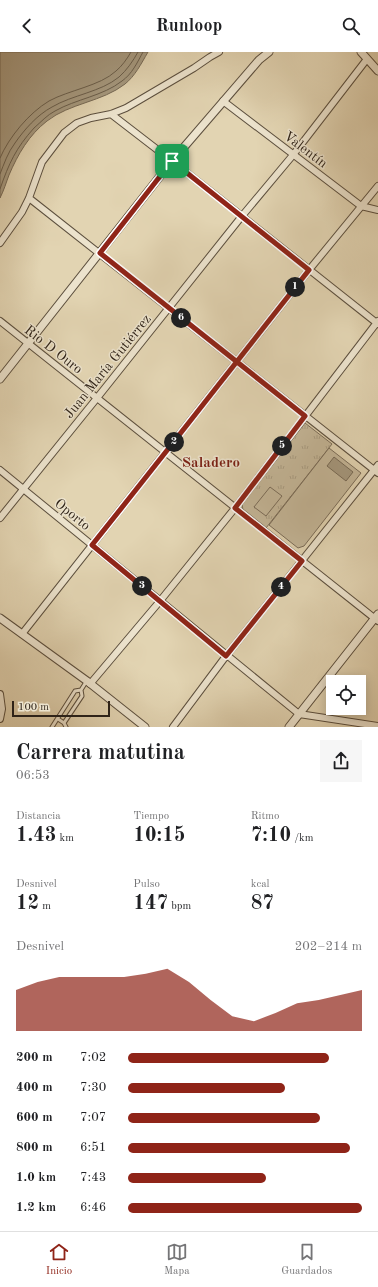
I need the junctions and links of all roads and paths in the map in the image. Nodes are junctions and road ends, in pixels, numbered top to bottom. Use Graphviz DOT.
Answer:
graph roads {
  1 [pos="219,52"];
  2 [pos="269,52"];
  3 [pos="361,52"];
  4 [pos="367,59"];
  5 [pos="378,71"];
  6 [pos="223,101"];
  7 [pos="111,114"];
  8 [pos="293,155"];
  9 [pos="172,161"];
  10 [pos="378,186"];
  11 [pos="29,198"];
  12 [pos="361,206"];
  13 [pos="378,210"];
  14 [pos="242,216"];
  15 [pos="0,243"];
  16 [pos="100,253"];
  17 [pos="309,270"];
  18 [pos="169,308"];
  19 [pos="0,321"];
  20 [pos="378,323"];
  21 [pos="28,344"];
  22 [pos="236,362"];
  23 [pos="0,379"];
  24 [pos="97,398"];
  25 [pos="305,416"];
  26 [pos="165,453"];
  27 [pos="378,464"];
  28 [pos="0,470"];
  29 [pos="376,472"];
  30 [pos="24,489"];
  31 [pos="235,508"];
  32 [pos="0,518"];
  33 [pos="92,545"];
  34 [pos="302,561"];
  35 [pos="160,601"];
  36 [pos="0,618"];
  37 [pos="377,618"];
  38 [pos="22,634"];
  39 [pos="226,656"];
  40 [pos="88,683"];
  41 [pos="81,690"];
  42 [pos="0,694"];
  43 [pos="299,714"];
  44 [pos="0,719"];
  45 [pos="58,719"];
  46 [pos="64,723"];
  47 [pos="378,726"];
  48 [pos="52,727"];
  49 [pos="66,727"];
  50 [pos="146,727"];
  51 [pos="172,727"];
  52 [pos="288,727"];
  1 -- 7 [label="street"];
  2 -- 6 [label="street"];
  3 -- 4 [label="street"];
  4 -- 5 [label="street"];
  4 -- 8 [label="street, Juan María Gutiérrez"];
  6 -- 8 [label="street, Valentín"];
  6 -- 9 [label="street"];
  7 -- 9 [label="street"];
  7 -- 11 [label="street"];
  8 -- 12 [label="street, Valentín"];
  8 -- 14 [label="street, Juan María Gutiérrez"];
  9 -- 14 [label="street"];
  9 -- 16 [label="street"];
  10 -- 12 [label="street"];
  11 -- 15 [label="street"];
  11 -- 16 [label="street"];
  12 -- 13 [label="street, Valentín"];
  12 -- 17 [label="street"];
  14 -- 17 [label="street"];
  14 -- 18 [label="street, Juan María Gutiérrez"];
  16 -- 18 [label="street"];
  16 -- 21 [label="street"];
  17 -- 20 [label="street"];
  17 -- 22 [label="street"];
  18 -- 22 [label="street"];
  18 -- 24 [label="street, Juan María Gutiérrez"];
  19 -- 21 [label="street, Rio D Ouro"];
  20 -- 25 [label="street"];
  21 -- 23 [label="street"];
  21 -- 24 [label="street, Rio D Ouro"];
  22 -- 25 [label="street"];
  22 -- 26 [label="street"];
  24 -- 26 [label="street, Rio D Ouro"];
  24 -- 30 [label="street, Juan María Gutiérrez"];
  25 -- 29 [label="street"];
  25 -- 31 [label="street"];
  26 -- 31 [label="street, Rio D Ouro"];
  26 -- 33 [label="street"];
  27 -- 29 [label="street"];
  28 -- 30 [label="street, Oporto"];
  29 -- 34 [label="street"];
  30 -- 32 [label="street, Juan María Gutiérrez"];
  30 -- 33 [label="street, Oporto"];
  31 -- 34 [label="street, Rio D Ouro"];
  31 -- 35 [label="street"];
  33 -- 35 [label="street, Oporto"];
  33 -- 38 [label="street"];
  34 -- 37 [label="street, Rio D Ouro"];
  34 -- 39 [label="street"];
  35 -- 39 [label="street, Oporto"];
  35 -- 40 [label="street"];
  36 -- 38 [label="street"];
  37 -- 43 [label="street"];
  38 -- 40 [label="street"];
  39 -- 43 [label="street, Oporto"];
  39 -- 51 [label="street"];
  40 -- 41 [label="lane"];
  40 -- 50 [label="street"];
  41 -- 45 [label="lane"];
  41 -- 46 [label="lane"];
  42 -- 44 [label="street"];
  43 -- 47 [label="street"];
  43 -- 52 [label="street"];
  45 -- 46 [label="lane"];
  45 -- 48 [label="lane"];
  46 -- 49 [label="lane"];
}
